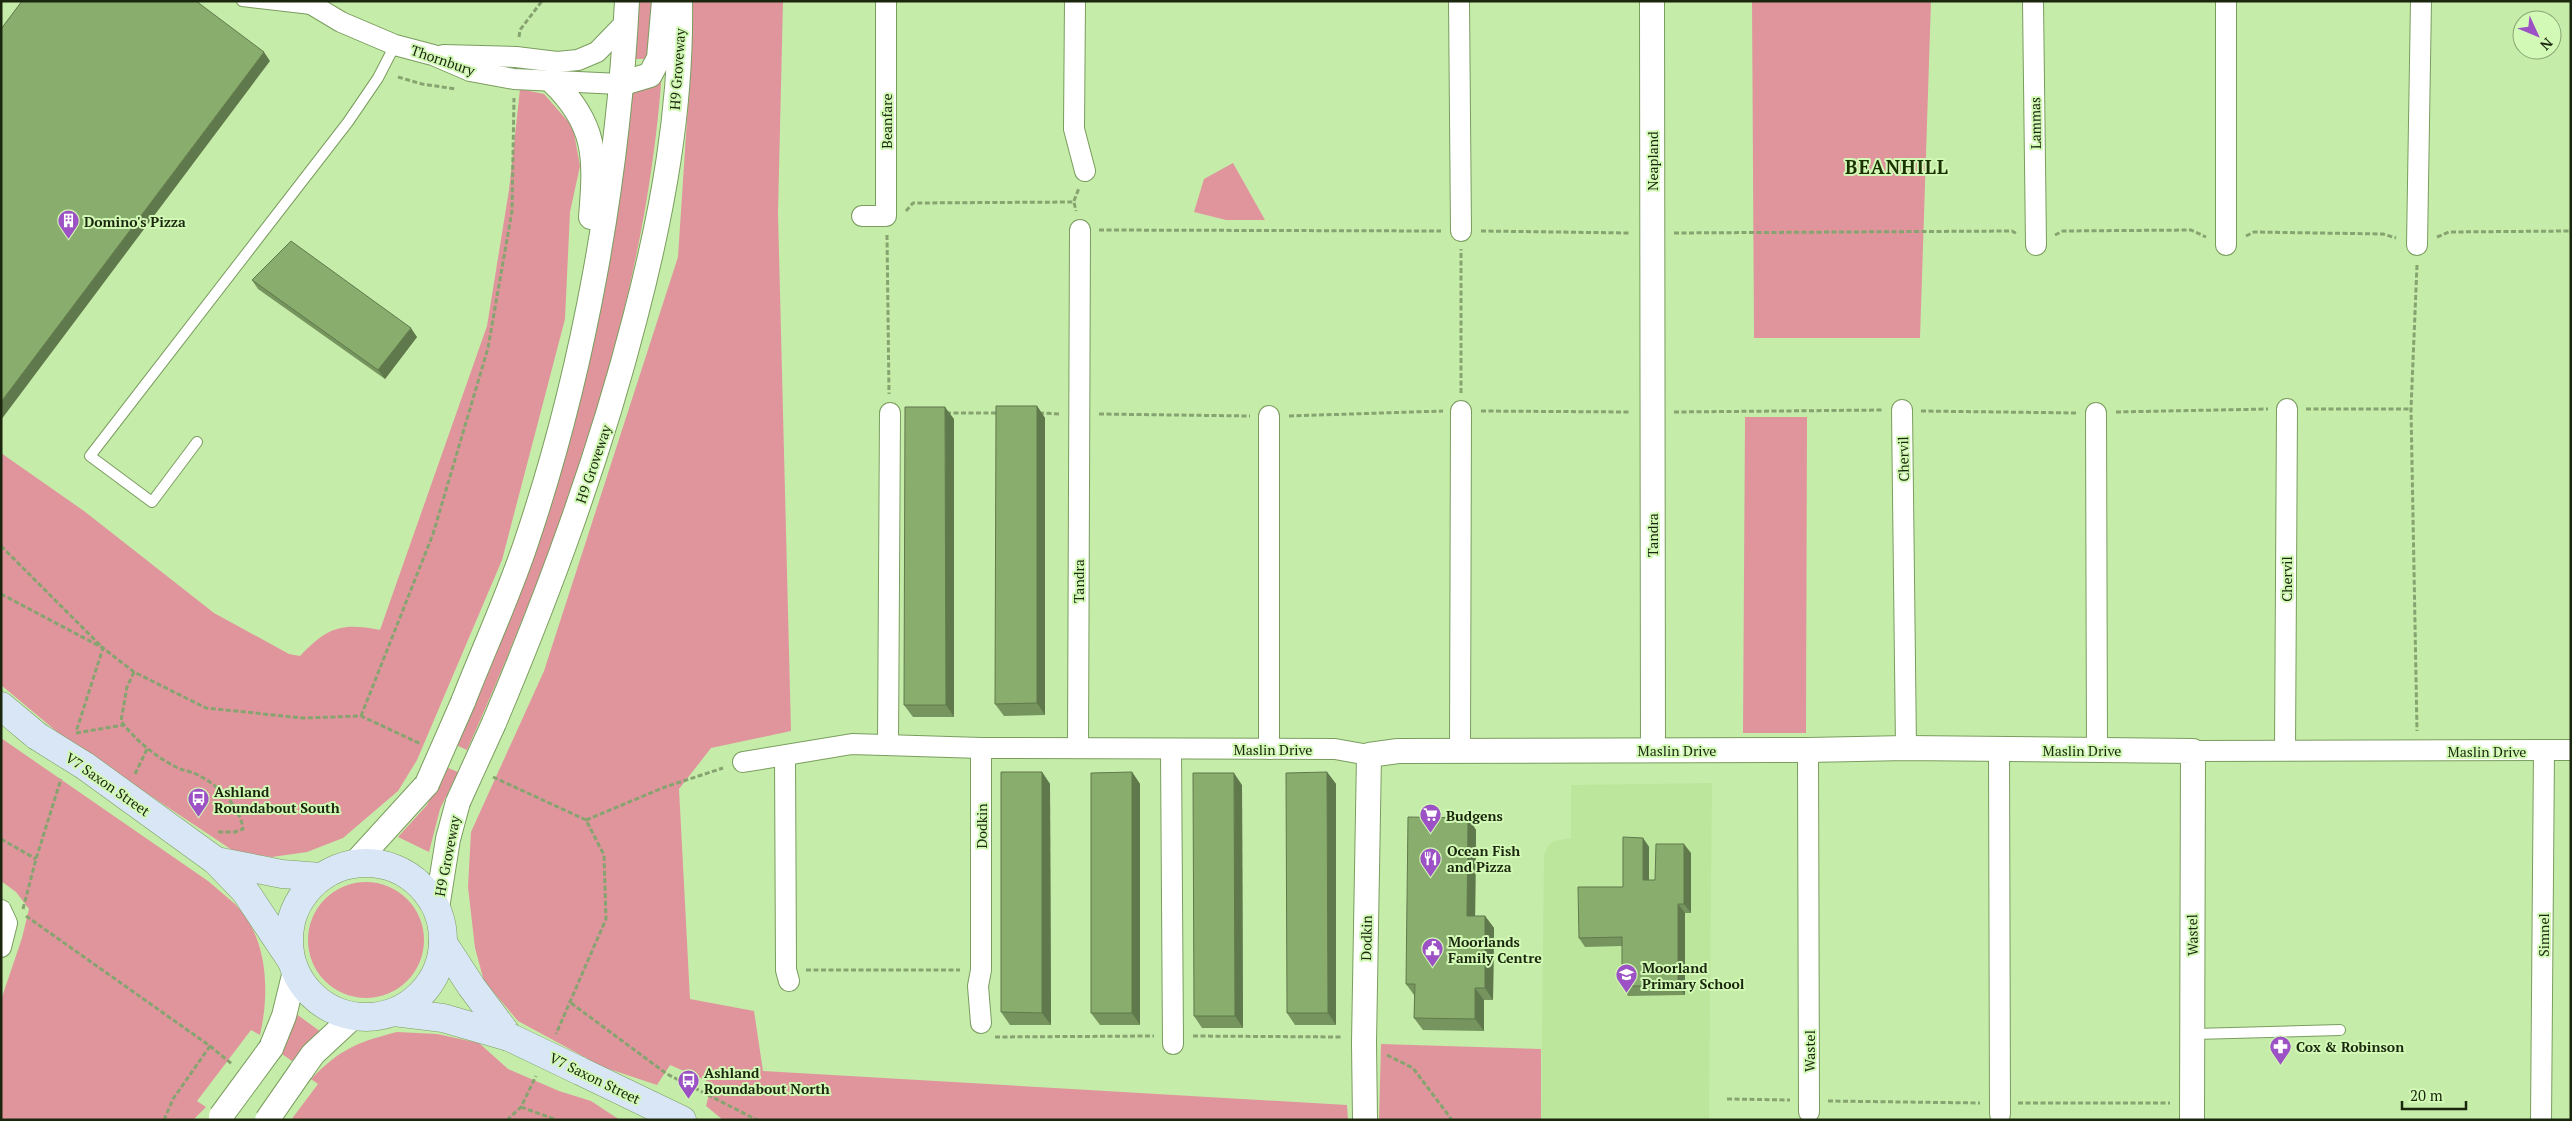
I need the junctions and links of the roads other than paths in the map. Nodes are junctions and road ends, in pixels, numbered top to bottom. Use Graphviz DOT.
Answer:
graph roads {
  1 [pos="242,1"];
  2 [pos="664,1"];
  3 [pos="680,1"];
  4 [pos="886,1"];
  5 [pos="1075,1"];
  6 [pos="1459,1"];
  7 [pos="1652,1"];
  8 [pos="2034,1"];
  9 [pos="2226,1"];
  10 [pos="2421,1"];
  11 [pos="313,6"];
  12 [pos="626,12"];
  13 [pos="395,45"];
  14 [pos="433,55"];
  15 [pos="552,81"];
  16 [pos="620,84"];
  17 [pos="1085,171"];
  18 [pos="862,216"];
  19 [pos="1080,230"];
  20 [pos="1461,231"];
  21 [pos="2036,245"];
  22 [pos="2226,245"];
  23 [pos="2418,245"];
  24 [pos="1651,321"];
  25 [pos="584,329"];
  26 [pos="2287,409"];
  27 [pos="1902,410"];
  28 [pos="1461,411"];
  29 [pos="890,413"];
  30 [pos="2096,413"];
  31 [pos="1269,416"];
  32 [pos="197,442"];
  33 [pos="1,706"];
  34 [pos="888,745"];
  35 [pos="981,748"];
  36 [pos="1078,748"];
  37 [pos="1906,748"];
  38 [pos="2097,748"];
  39 [pos="1171,750"];
  40 [pos="1269,750"];
  41 [pos="1460,750"];
  42 [pos="1653,750"];
  43 [pos="1808,750"];
  44 [pos="1999,750"];
  45 [pos="2284,750"];
  46 [pos="2544,750"];
  47 [pos="2571,750"];
  48 [pos="2193,751"];
  49 [pos="1368,755"];
  50 [pos="786,756"];
  51 [pos="743,762"];
  52 [pos="216,861"];
  53 [pos="355,863"];
  54 [pos="321,876"];
  55 [pos="437,908"];
  56 [pos="1,910"];
  57 [pos="443,943"];
  58 [pos="1,947"];
  59 [pos="293,965"];
  60 [pos="787,975"];
  61 [pos="394,1012"];
  62 [pos="354,1016"];
  63 [pos="981,1023"];
  64 [pos="2340,1030"];
  65 [pos="2194,1034"];
  66 [pos="509,1037"];
  67 [pos="1173,1044"];
  68 [pos="1809,1106"];
  69 [pos="2000,1108"];
  70 [pos="2192,1117"];
  71 [pos="219,1118"];
  72 [pos="266,1120"];
  73 [pos="682,1120"];
  74 [pos="1365,1120"];
  75 [pos="2541,1120"];
  1 -- 11 [label="lane"];
  2 -- 16 [label="street"];
  3 -- 55 [label="street, H9 Groveway, bridge"];
  4 -- 18 [label="street, Beanfare"];
  5 -- 17 [label="street"];
  6 -- 20 [label="street"];
  7 -- 24 [label="street, Neapland"];
  8 -- 21 [label="street, Lammas"];
  9 -- 22 [label="street"];
  10 -- 23 [label="street"];
  11 -- 13 [label="street, Thornbury"];
  12 -- 14 [label="street"];
  12 -- 16 [label="street"];
  13 -- 14 [label="street, Thornbury"];
  13 -- 32 [label="lane"];
  14 -- 15 [label="street, Thornbury"];
  15 -- 16 [label="street, Thornbury"];
  15 -- 25 [label="street"];
  16 -- 25 [label="street"];
  19 -- 36 [label="street, Tandra"];
  24 -- 42 [label="street, Tandra"];
  25 -- 53 [label="street, bridge"];
  26 -- 45 [label="street, Chervil"];
  27 -- 37 [label="street, Chervil"];
  28 -- 41 [label="street"];
  29 -- 34 [label="street"];
  30 -- 38 [label="street"];
  31 -- 40 [label="street"];
  33 -- 52 [label="main road, V7 Saxon Street, bridge"];
  34 -- 35 [label="street, Maslin Drive"];
  34 -- 50 [label="street, Maslin Drive"];
  35 -- 36 [label="street, Maslin Drive"];
  35 -- 63 [label="street, Dodkin"];
  36 -- 39 [label="street, Maslin Drive"];
  37 -- 43 [label="street, Maslin Drive"];
  37 -- 44 [label="street, Maslin Drive"];
  38 -- 44 [label="street, Maslin Drive"];
  38 -- 48 [label="street, Maslin Drive"];
  39 -- 40 [label="street, Maslin Drive"];
  39 -- 67 [label="street"];
  40 -- 49 [label="street, Maslin Drive"];
  41 -- 42 [label="street, Maslin Drive"];
  41 -- 49 [label="street, Maslin Drive"];
  42 -- 43 [label="street, Maslin Drive"];
  43 -- 68 [label="street, Wastel"];
  44 -- 69 [label="street"];
  45 -- 46 [label="street, Maslin Drive"];
  45 -- 48 [label="street, Maslin Drive"];
  46 -- 47 [label="street, Maslin Drive"];
  46 -- 75 [label="street, Simnel"];
  48 -- 65 [label="street, Wastel"];
  49 -- 74 [label="street, Dodkin"];
  50 -- 51 [label="street, Maslin Drive"];
  50 -- 60 [label="street"];
  52 -- 54 [label="main road, V7 Saxon Street"];
  52 -- 59 [label="main road, V7 Saxon Street"];
  53 -- 54 [label="main road"];
  53 -- 55 [label="main road"];
  54 -- 59 [label="main road"];
  55 -- 57 [label="main road"];
  56 -- 58 [label="street"];
  57 -- 61 [label="main road"];
  57 -- 66 [label="main road, V7 Saxon Street"];
  59 -- 62 [label="main road"];
  59 -- 71 [label="street, bridge"];
  61 -- 62 [label="main road"];
  61 -- 66 [label="main road, V7 Saxon Street"];
  62 -- 72 [label="street, bridge"];
  64 -- 65 [label="lane"];
  65 -- 70 [label="street, Wastel"];
  66 -- 73 [label="main road, V7 Saxon Street, bridge"];
}
